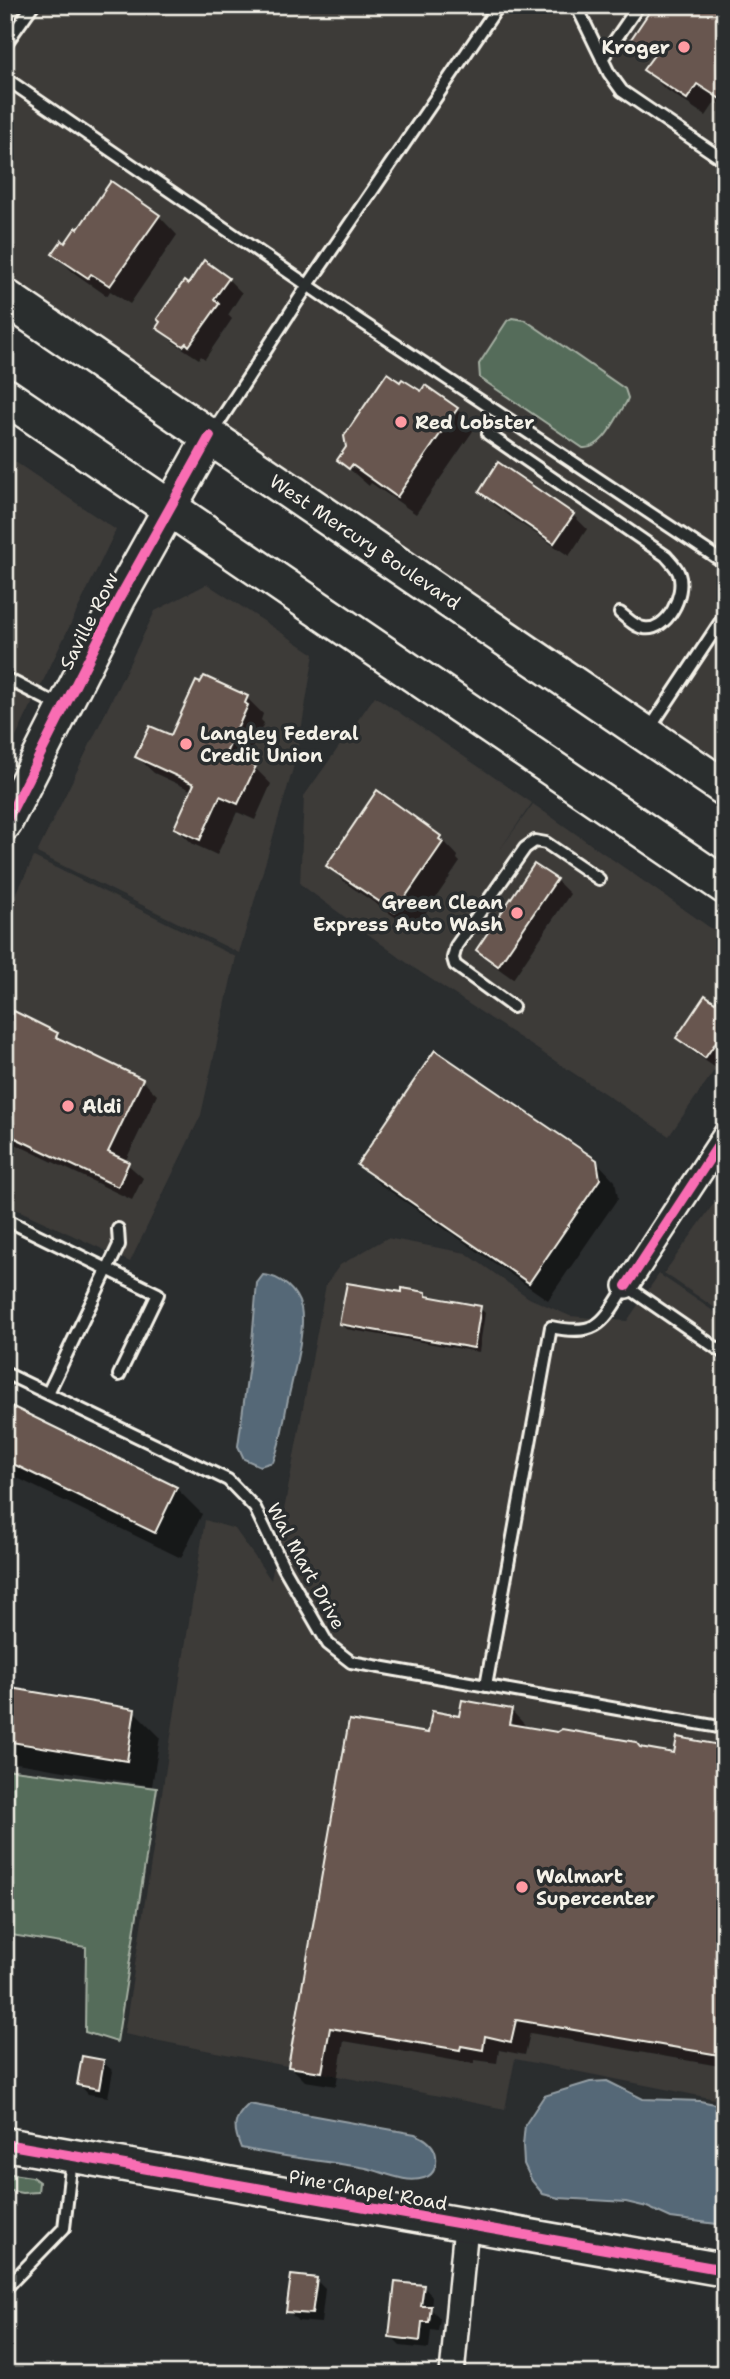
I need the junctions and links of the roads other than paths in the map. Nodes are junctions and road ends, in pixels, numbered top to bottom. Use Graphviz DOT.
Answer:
graph roads {
  1 [pos="33,5"];
  2 [pos="499,5"];
  3 [pos="576,5"];
  4 [pos="639,5"];
  5 [pos="5,46"];
  6 [pos="602,59"];
  7 [pos="5,78"];
  8 [pos="725,161"];
  9 [pos="308,285"];
  10 [pos="5,297"];
  11 [pos="5,396"];
  12 [pos="488,433"];
  13 [pos="210,436"];
  14 [pos="169,506"];
  15 [pos="725,563"];
  16 [pos="620,613"];
  17 [pos="725,615"];
  18 [pos="5,678"];
  19 [pos="64,709"];
  20 [pos="646,734"];
  21 [pos="725,788"];
  22 [pos="5,824"];
  23 [pos="599,879"];
  24 [pos="725,886"];
  25 [pos="513,1007"];
  26 [pos="725,1135"];
  27 [pos="5,1219"];
  28 [pos="118,1229"];
  29 [pos="107,1269"];
  30 [pos="626,1286"];
  31 [pos="725,1354"];
  32 [pos="5,1373"];
  33 [pos="119,1375"];
  34 [pos="48,1393"];
  35 [pos="486,1686"];
  36 [pos="725,1728"];
  37 [pos="5,2144"];
  38 [pos="72,2157"];
  39 [pos="466,2226"];
  40 [pos="725,2270"];
  41 [pos="5,2288"];
  42 [pos="452,2374"];
  1 -- 5 [label="lane"];
  2 -- 9 [label="lane"];
  3 -- 6 [label="lane"];
  4 -- 6 [label="lane"];
  6 -- 8 [label="lane"];
  7 -- 9 [label="lane"];
  9 -- 13 [label="lane"];
  9 -- 15 [label="lane"];
  10 -- 13 [label="main road, West Mercury Boulevard"];
  11 -- 14 [label="main road"];
  12 -- 16 [label="lane"];
  13 -- 14 [label="street, Saville Row"];
  13 -- 20 [label="main road, West Mercury Boulevard"];
  14 -- 19 [label="street, Saville Row"];
  14 -- 24 [label="main road"];
  17 -- 20 [label="lane"];
  18 -- 19 [label="lane"];
  19 -- 22 [label="street, Saville Row"];
  20 -- 21 [label="main road, West Mercury Boulevard"];
  23 -- 25 [label="lane"];
  26 -- 30 [label="street"];
  27 -- 29 [label="lane"];
  28 -- 29 [label="lane"];
  29 -- 33 [label="lane"];
  29 -- 34 [label="lane"];
  30 -- 31 [label="lane"];
  30 -- 35 [label="lane"];
  32 -- 34 [label="lane, Wal Mart Drive"];
  34 -- 35 [label="lane, Wal Mart Drive"];
  35 -- 36 [label="lane, Wal Mart Drive"];
  37 -- 38 [label="street, Pine Chapel Road"];
  38 -- 39 [label="street, Pine Chapel Road"];
  38 -- 41 [label="lane"];
  39 -- 40 [label="street, Pine Chapel Road"];
  39 -- 42 [label="street"];
}
